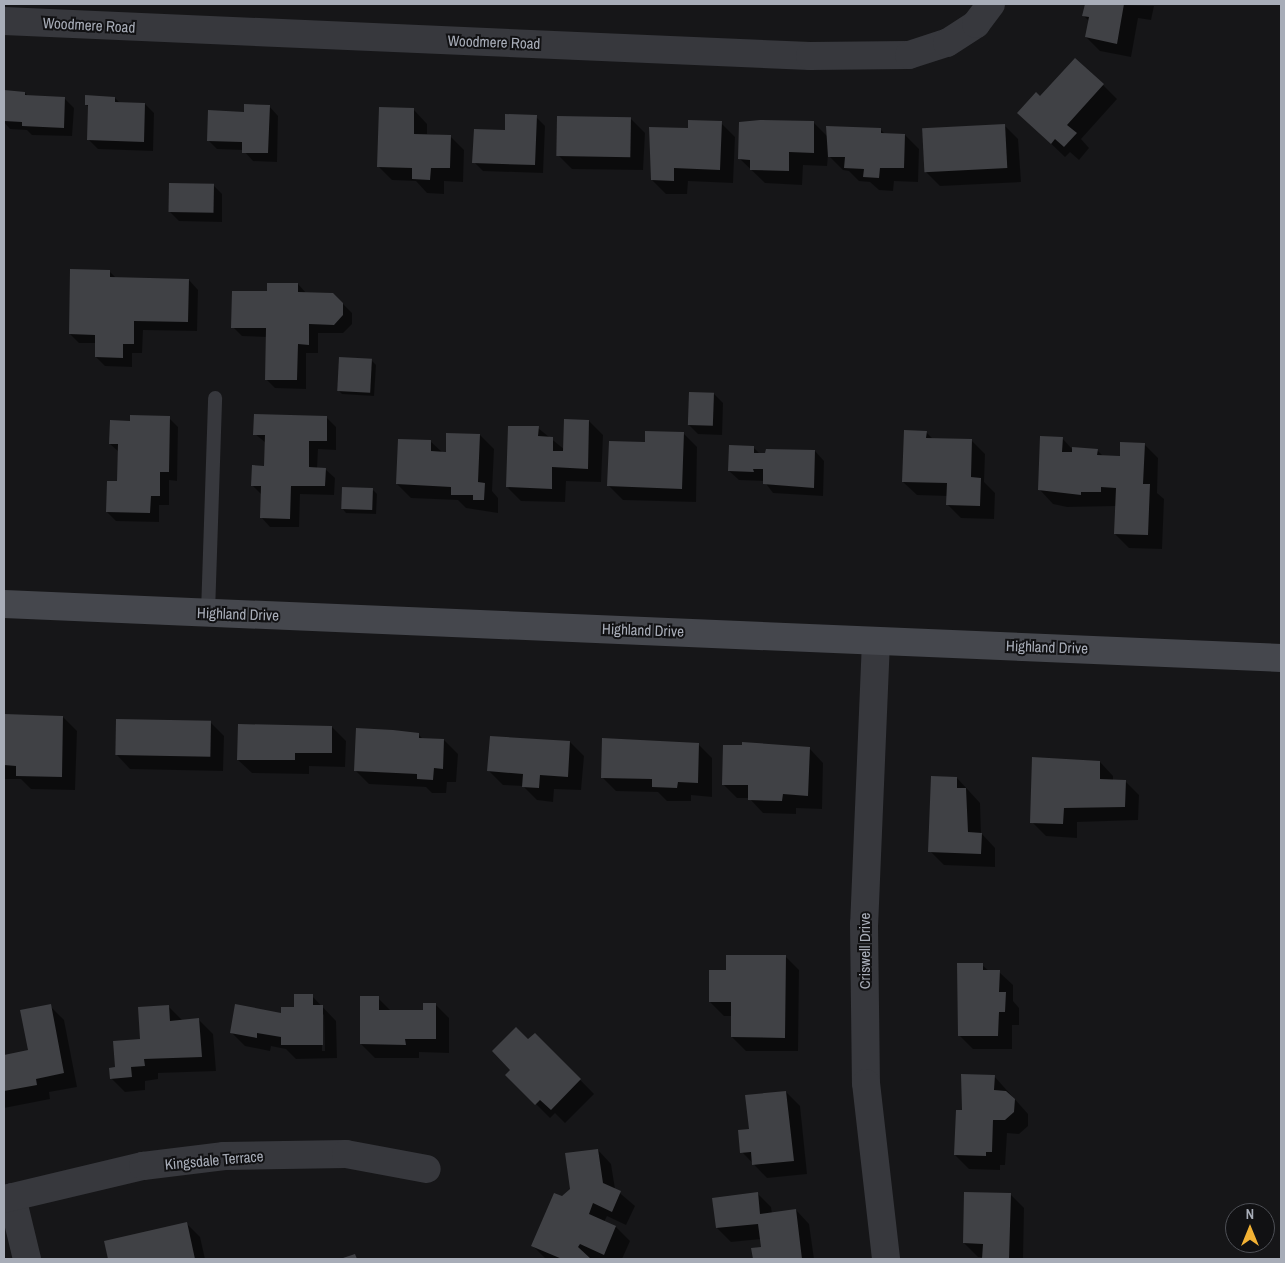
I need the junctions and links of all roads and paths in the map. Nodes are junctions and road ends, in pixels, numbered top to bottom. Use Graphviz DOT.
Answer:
graph roads {
  1 [pos="983,14"];
  2 [pos="4,21"];
  3 [pos="215,398"];
  4 [pos="4,604"];
  5 [pos="208,613"];
  6 [pos="876,641"];
  7 [pos="1281,658"];
  8 [pos="427,1169"];
  9 [pos="8,1198"];
  10 [pos="28,1259"];
  11 [pos="886,1259"];
  1 -- 2 [label="street, Woodmere Road"];
  3 -- 5 [label="lane"];
  4 -- 5 [label="street, Highland Drive"];
  5 -- 6 [label="street, Highland Drive"];
  6 -- 7 [label="street, Highland Drive"];
  6 -- 11 [label="street, Criswell Drive"];
  8 -- 9 [label="street, Kingsdale Terrace"];
  9 -- 10 [label="street"];
}
